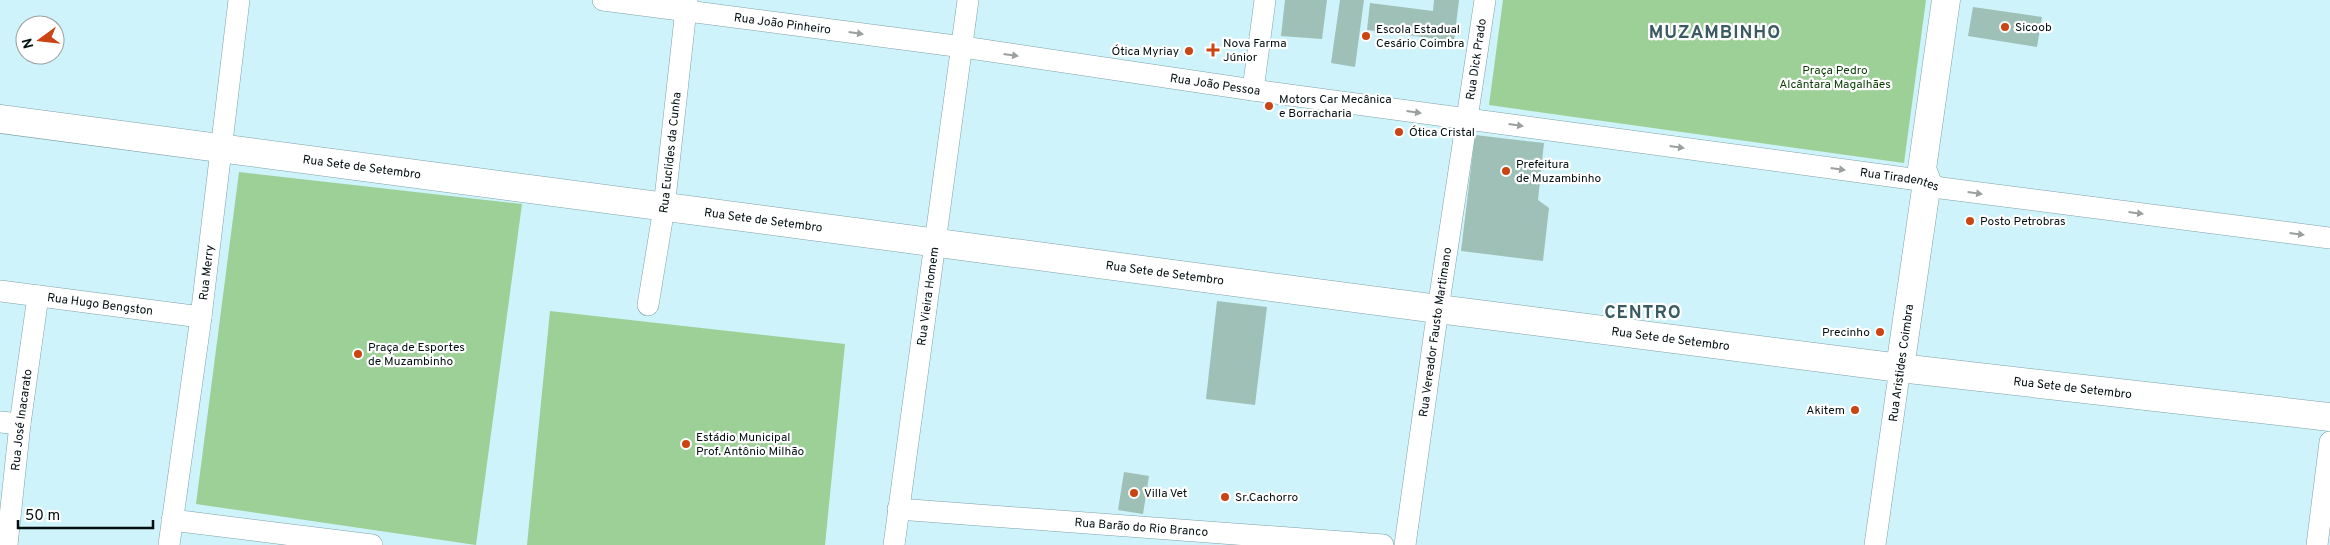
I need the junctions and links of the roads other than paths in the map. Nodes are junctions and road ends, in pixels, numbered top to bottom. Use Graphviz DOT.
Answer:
graph roads {
  1 [pos="239,0"];
  2 [pos="604,0"];
  3 [pos="968,0"];
  4 [pos="1265,0"];
  5 [pos="1485,0"];
  6 [pos="1946,0"];
  7 [pos="687,5"];
  8 [pos="962,47"];
  9 [pos="1253,90"];
  10 [pos="0,119"];
  11 [pos="1468,119"];
  12 [pos="222,150"];
  13 [pos="1927,182"];
  14 [pos="664,208"];
  15 [pos="2330,238"];
  16 [pos="935,243"];
  17 [pos="0,291"];
  18 [pos="38,296"];
  19 [pos="648,306"];
  20 [pos="1438,310"];
  21 [pos="201,317"];
  22 [pos="1900,368"];
  23 [pos="2330,417"];
  24 [pos="10,423"];
  25 [pos="2330,442"];
  26 [pos="898,509"];
  27 [pos="172,520"];
  28 [pos="7,545"];
  29 [pos="169,545"];
  30 [pos="372,545"];
  31 [pos="894,545"];
  32 [pos="1383,545"];
  33 [pos="1404,545"];
  34 [pos="1875,545"];
  35 [pos="2317,545"];
  1 -- 12 [label="street, Rua Merry"];
  2 -- 7 [label="street, Rua João Pinheiro"];
  3 -- 8 [label="street, Rua Vieira Homem"];
  4 -- 9 [label="street"];
  5 -- 11 [label="street, Rua Dick Prado"];
  6 -- 13 [label="main road, Rua Aristides Coimbra"];
  7 -- 8 [label="street, Rua João Pinheiro, one-way"];
  7 -- 14 [label="street, Rua Euclides da Cunha"];
  8 -- 9 [label="street, Rua João Pessoa, one-way"];
  8 -- 16 [label="street, Rua Vieira Homem"];
  9 -- 11 [label="street, Rua João Pessoa, one-way"];
  10 -- 12 [label="main road, Rua Sete de Setembro"];
  11 -- 13 [label="street, Rua Tiradentes, one-way"];
  11 -- 20 [label="street, Rua Vereador Fausto Martimano"];
  12 -- 14 [label="main road, Rua Sete de Setembro"];
  12 -- 21 [label="street, Rua Merry"];
  13 -- 15 [label="street, Rua Tiradentes, one-way"];
  13 -- 22 [label="main road, Rua Aristides Coimbra"];
  14 -- 16 [label="main road, Rua Sete de Setembro"];
  14 -- 19 [label="street, Rua Euclides da Cunha"];
  16 -- 20 [label="main road, Rua Sete de Setembro"];
  16 -- 26 [label="street, Rua Vieira Homem"];
  17 -- 18 [label="street, Rua Hugo Bengston"];
  18 -- 21 [label="street, Rua Hugo Bengston"];
  18 -- 24 [label="street, Rua José Inacarato"];
  20 -- 22 [label="main road, Rua Sete de Setembro"];
  20 -- 33 [label="street, Rua Vereador Fausto Martimano"];
  21 -- 27 [label="street, Rua Merry"];
  22 -- 23 [label="main road, Rua Sete de Setembro"];
  22 -- 34 [label="street, Rua Aristides Coimbra"];
  24 -- 28 [label="street, Rua José Inacarato"];
  25 -- 35 [label="street"];
  26 -- 31 [label="street, Rua Vieira Homem"];
  26 -- 32 [label="street, Rua Barão do Rio Branco"];
  27 -- 29 [label="street, Rua Merry"];
  27 -- 30 [label="street"];
}
